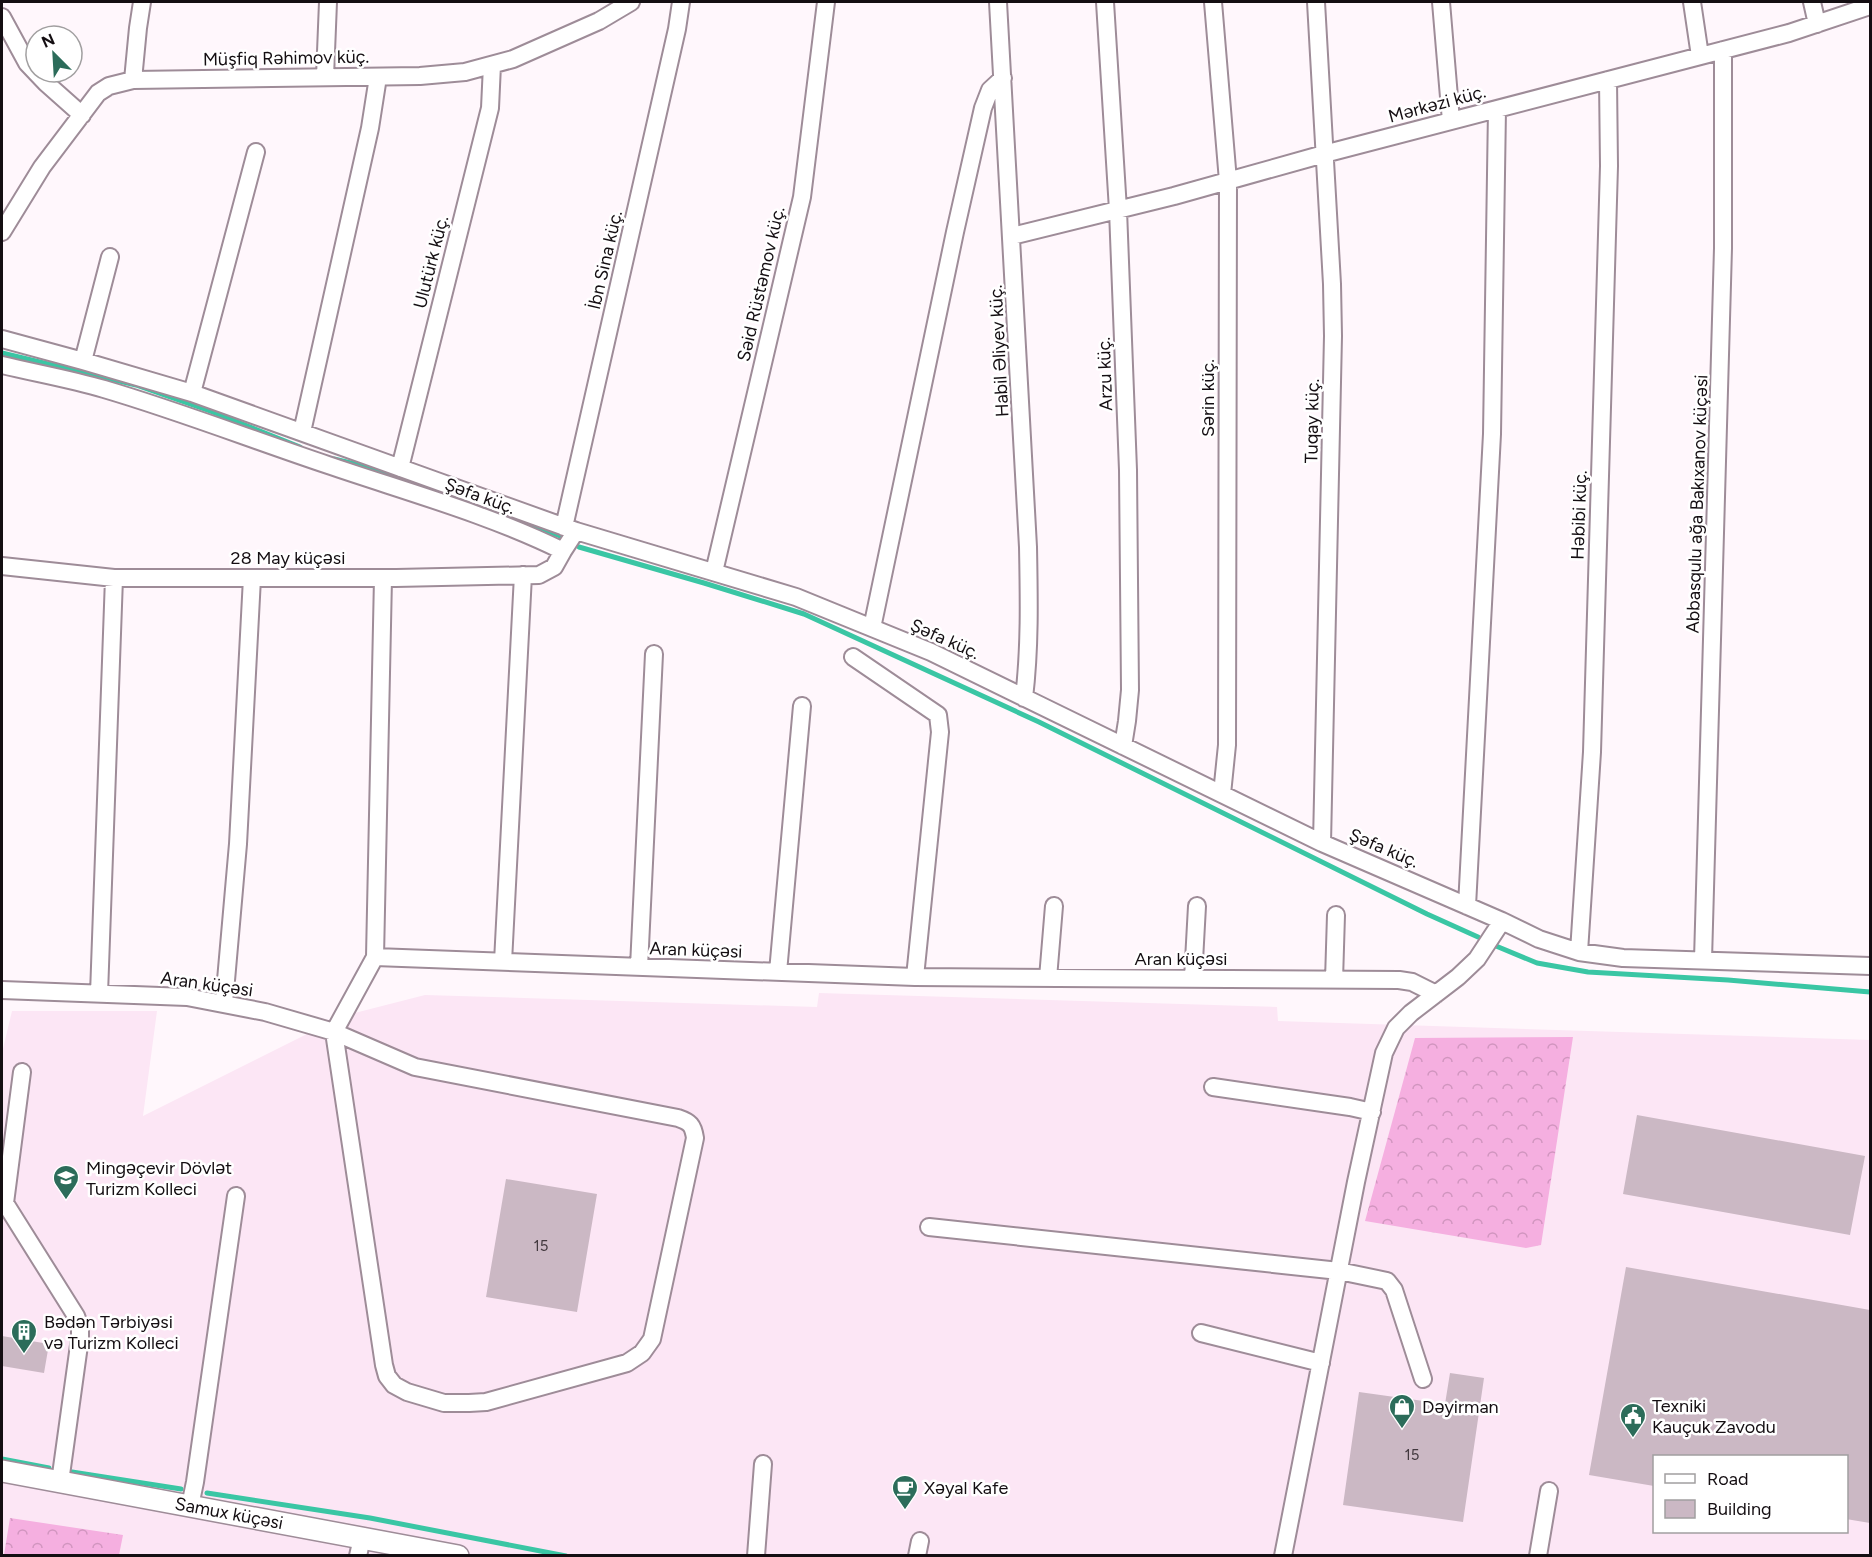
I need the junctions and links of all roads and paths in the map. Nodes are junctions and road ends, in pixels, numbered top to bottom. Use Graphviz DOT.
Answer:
graph roads {
  1 [pos="142,2"];
  2 [pos="328,2"];
  3 [pos="631,2"];
  4 [pos="681,2"];
  5 [pos="826,2"];
  6 [pos="998,2"];
  7 [pos="1105,2"];
  8 [pos="1213,2"];
  9 [pos="1316,2"];
  10 [pos="1441,2"];
  11 [pos="1692,2"];
  12 [pos="1812,2"];
  13 [pos="1870,6"];
  14 [pos="2,17"];
  15 [pos="1817,24"];
  16 [pos="1723,50"];
  17 [pos="1700,56"];
  18 [pos="492,65"];
  19 [pos="378,76"];
  20 [pos="325,77"];
  21 [pos="1003,78"];
  22 [pos="133,80"];
  23 [pos="1608,80"];
  24 [pos="1497,109"];
  25 [pos="82,115"];
  26 [pos="1451,121"];
  27 [pos="256,152"];
  28 [pos="1324,154"];
  29 [pos="1228,181"];
  30 [pos="1118,210"];
  31 [pos="2,232"];
  32 [pos="1012,236"];
  33 [pos="110,257"];
  34 [pos="2,339"];
  35 [pos="83,361"];
  36 [pos="2,365"];
  37 [pos="192,393"];
  38 [pos="302,432"];
  39 [pos="400,468"];
  40 [pos="570,529"];
  41 [pos="563,551"];
  42 [pos="2,566"];
  43 [pos="714,572"];
  44 [pos="523,575"];
  45 [pos="114,578"];
  46 [pos="252,578"];
  47 [pos="383,578"];
  48 [pos="872,628"];
  49 [pos="654,654"];
  50 [pos="853,657"];
  51 [pos="1024,698"];
  52 [pos="801,706"];
  53 [pos="1123,746"];
  54 [pos="1222,794"];
  55 [pos="1322,843"];
  56 [pos="1054,906"];
  57 [pos="1197,906"];
  58 [pos="1467,906"];
  59 [pos="1336,915"];
  60 [pos="1502,921"];
  61 [pos="1579,952"];
  62 [pos="375,957"];
  63 [pos="1703,960"];
  64 [pos="503,962"];
  65 [pos="1870,966"];
  66 [pos="639,967"];
  67 [pos="778,972"];
  68 [pos="915,977"];
  69 [pos="1048,978"];
  70 [pos="1193,979"];
  71 [pos="1334,980"];
  72 [pos="2,990"];
  73 [pos="1436,993"];
  74 [pos="99,994"];
  75 [pos="224,1004"];
  76 [pos="334,1032"];
  77 [pos="22,1072"];
  78 [pos="1213,1087"];
  79 [pos="1372,1112"];
  80 [pos="236,1196"];
  81 [pos="929,1227"];
  82 [pos="1339,1271"];
  83 [pos="1201,1333"];
  84 [pos="1321,1363"];
  85 [pos="1423,1379"];
  86 [pos="763,1464"];
  87 [pos="2,1471"];
  88 [pos="60,1482"];
  89 [pos="1549,1491"];
  90 [pos="190,1506"];
  91 [pos="360,1547"];
  92 [pos="458,1556"];
  93 [pos="756,1556"];
  94 [pos="1283,1556"];
  95 [pos="1538,1556"];
  1 -- 22 [label="street"];
  2 -- 20 [label="street"];
  3 -- 18 [label="street, Müşfiq Rəhimov küç."];
  4 -- 40 [label="street, İbn Sina küç."];
  5 -- 43 [label="street, Səid Rüstəmov küç."];
  6 -- 21 [label="street, Habil Əliyev küç."];
  7 -- 30 [label="street, Arzu küç."];
  8 -- 29 [label="street, Sərin küç."];
  9 -- 28 [label="street, Tuqay küç."];
  10 -- 26 [label="street"];
  11 -- 17 [label="street"];
  12 -- 15 [label="street"];
  13 -- 15 [label="street, Mərkəzi küç."];
  14 -- 25 [label="street"];
  15 -- 16 [label="street, Mərkəzi küç."];
  16 -- 17 [label="street, Mərkəzi küç."];
  16 -- 63 [label="street, Abbasqulu ağa Bakıxanov küçəsi"];
  17 -- 23 [label="street, Mərkəzi küç."];
  18 -- 19 [label="street, Müşfiq Rəhimov küç."];
  18 -- 39 [label="street, Ulutürk küç."];
  19 -- 20 [label="street, Müşfiq Rəhimov küç."];
  19 -- 38 [label="street"];
  20 -- 22 [label="street, Müşfiq Rəhimov küç."];
  21 -- 32 [label="street, Habil Əliyev küç."];
  21 -- 48 [label="street"];
  22 -- 25 [label="street, Müşfiq Rəhimov küç."];
  23 -- 24 [label="street, Mərkəzi küç."];
  23 -- 61 [label="street, Həbibi küç."];
  24 -- 26 [label="street, Mərkəzi küç."];
  24 -- 58 [label="street"];
  25 -- 31 [label="street, Müşfiq Rəhimov küç."];
  26 -- 28 [label="street, Mərkəzi küç."];
  27 -- 37 [label="street"];
  28 -- 29 [label="street, Mərkəzi küç."];
  28 -- 55 [label="street, Tuqay küç."];
  29 -- 30 [label="street, Mərkəzi küç."];
  29 -- 54 [label="street, Sərin küç."];
  30 -- 32 [label="street, Mərkəzi küç."];
  30 -- 53 [label="street, Arzu küç."];
  32 -- 51 [label="street, Habil Əliyev küç."];
  33 -- 35 [label="street"];
  34 -- 35 [label="street, Şəfa küç."];
  35 -- 37 [label="street, Şəfa küç."];
  36 -- 41 [label="street, Şəfa küç."];
  37 -- 38 [label="street, Şəfa küç."];
  38 -- 39 [label="street, Şəfa küç."];
  39 -- 40 [label="street, Şəfa küç."];
  40 -- 41 [label="street"];
  40 -- 43 [label="street, Şəfa küç."];
  41 -- 44 [label="street, 28 May küçəsi"];
  42 -- 45 [label="street, 28 May küçəsi"];
  43 -- 48 [label="street, Şəfa küç."];
  44 -- 47 [label="street, 28 May küçəsi"];
  44 -- 64 [label="street"];
  45 -- 46 [label="street, 28 May küçəsi"];
  45 -- 74 [label="street"];
  46 -- 47 [label="street, 28 May küçəsi"];
  46 -- 75 [label="street"];
  47 -- 62 [label="street"];
  48 -- 51 [label="street, Şəfa küç."];
  49 -- 66 [label="street"];
  50 -- 68 [label="street"];
  51 -- 53 [label="street, Şəfa küç."];
  52 -- 67 [label="street"];
  53 -- 54 [label="street, Şəfa küç."];
  54 -- 55 [label="street, Şəfa küç."];
  55 -- 58 [label="street, Şəfa küç."];
  56 -- 69 [label="street"];
  57 -- 70 [label="street"];
  58 -- 60 [label="street, Şəfa küç."];
  59 -- 71 [label="street"];
  60 -- 61 [label="street, Şəfa küç."];
  60 -- 73 [label="street"];
  61 -- 63 [label="street, Şəfa küç."];
  62 -- 64 [label="street, Aran küçəsi"];
  62 -- 76 [label="street"];
  63 -- 65 [label="street, Şəfa küç."];
  64 -- 66 [label="street, Aran küçəsi"];
  66 -- 67 [label="street, Aran küçəsi"];
  67 -- 68 [label="street, Aran küçəsi"];
  68 -- 69 [label="street, Aran küçəsi"];
  69 -- 70 [label="street, Aran küçəsi"];
  70 -- 71 [label="street, Aran küçəsi"];
  71 -- 73 [label="street, Aran küçəsi"];
  72 -- 74 [label="street, Aran küçəsi"];
  73 -- 79 [label="street"];
  74 -- 75 [label="street, Aran küçəsi"];
  75 -- 76 [label="street, Aran küçəsi"];
  76 -- 76 [label="street, Aran küçəsi"];
  77 -- 88 [label="street"];
  78 -- 79 [label="street"];
  79 -- 82 [label="street"];
  80 -- 90 [label="street"];
  81 -- 82 [label="street"];
  82 -- 84 [label="street"];
  82 -- 85 [label="street"];
  83 -- 84 [label="street"];
  84 -- 94 [label="street"];
  86 -- 93 [label="street"];
  87 -- 88 [label="main road, Samux küçəsi"];
  88 -- 90 [label="main road, Samux küçəsi"];
  89 -- 95 [label="street"];
  90 -- 91 [label="main road, Samux küçəsi"];
  91 -- 92 [label="main road, Samux küçəsi"];
}
